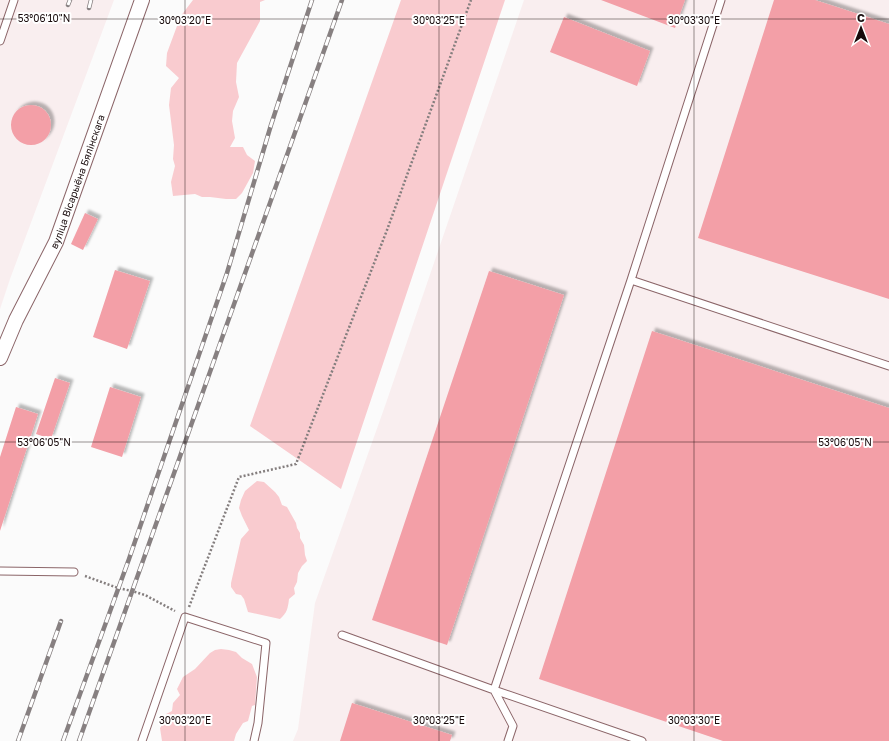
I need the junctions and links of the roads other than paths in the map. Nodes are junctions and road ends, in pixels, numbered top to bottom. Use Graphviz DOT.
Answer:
graph roads {
  1 [pos="14,0"];
  2 [pos="142,0"];
  3 [pos="721,0"];
  4 [pos="0,41"];
  5 [pos="631,280"];
  6 [pos="0,358"];
  7 [pos="889,366"];
  8 [pos="0,571"];
  9 [pos="74,572"];
  10 [pos="342,635"];
  11 [pos="494,690"];
  12 [pos="142,741"];
  13 [pos="254,741"];
  14 [pos="508,741"];
  15 [pos="642,741"];
  1 -- 4 [label="lane"];
  2 -- 6 [label="street, вуліца Вісарыёна Бялінскага"];
  3 -- 5 [label="lane"];
  5 -- 7 [label="lane"];
  5 -- 11 [label="lane"];
  8 -- 9 [label="lane"];
  10 -- 11 [label="lane"];
  11 -- 14 [label="lane"];
  11 -- 15 [label="lane"];
  12 -- 13 [label="lane"];
}
